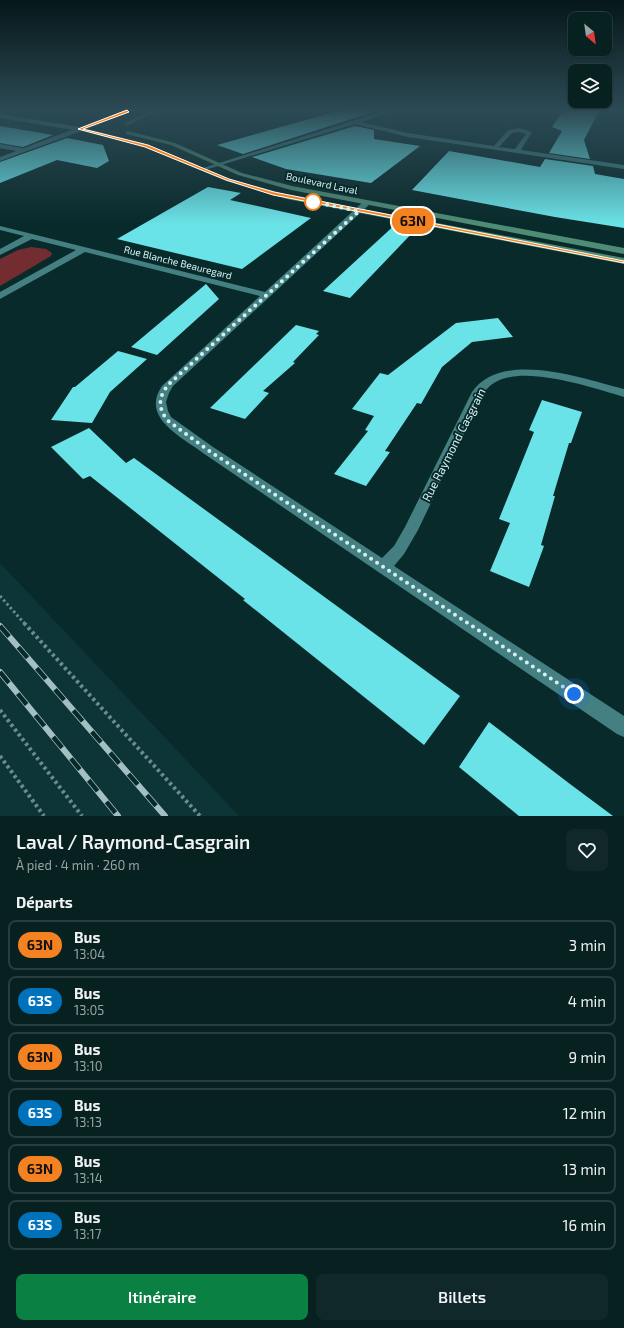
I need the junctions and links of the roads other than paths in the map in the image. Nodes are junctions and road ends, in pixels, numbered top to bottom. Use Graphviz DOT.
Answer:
graph roads {
  1 [pos="17,149"];
  2 [pos="154,149"];
  3 [pos="186,149"];
  4 [pos="268,149"];
  5 [pos="503,149"];
  6 [pos="22,150"];
  7 [pos="517,151"];
  8 [pos="0,159"];
  9 [pos="218,165"];
  10 [pos="624,166"];
  11 [pos="203,169"];
  12 [pos="363,207"];
  13 [pos="0,228"];
  14 [pos="31,236"];
  15 [pos="84,249"];
  16 [pos="0,252"];
  17 [pos="624,252"];
  18 [pos="624,261"];
  19 [pos="267,295"];
  20 [pos="0,296"];
  21 [pos="624,393"];
  22 [pos="384,566"];
  23 [pos="624,727"];
  1 -- 6 [label="street"];
  2 -- 11 [label="street, Boulevard Laval"];
  3 -- 9 [label="street, Boulevard Laval"];
  4 -- 9 [label="street"];
  5 -- 7 [label="street"];
  6 -- 8 [label="street"];
  7 -- 10 [label="street"];
  9 -- 11 [label="street"];
  9 -- 12 [label="street, Boulevard Laval"];
  11 -- 12 [label="street, Boulevard Laval"];
  12 -- 17 [label="street, Boulevard Laval"];
  12 -- 18 [label="street, Boulevard Laval"];
  12 -- 19 [label="street"];
  13 -- 14 [label="street, Rue Blanche Beauregard"];
  14 -- 15 [label="street, Rue Blanche Beauregard"];
  14 -- 16 [label="street"];
  15 -- 19 [label="street, Rue Blanche Beauregard"];
  15 -- 20 [label="street"];
  19 -- 22 [label="street"];
  21 -- 22 [label="street, Rue Raymond Casgrain"];
  22 -- 23 [label="street"];
}
